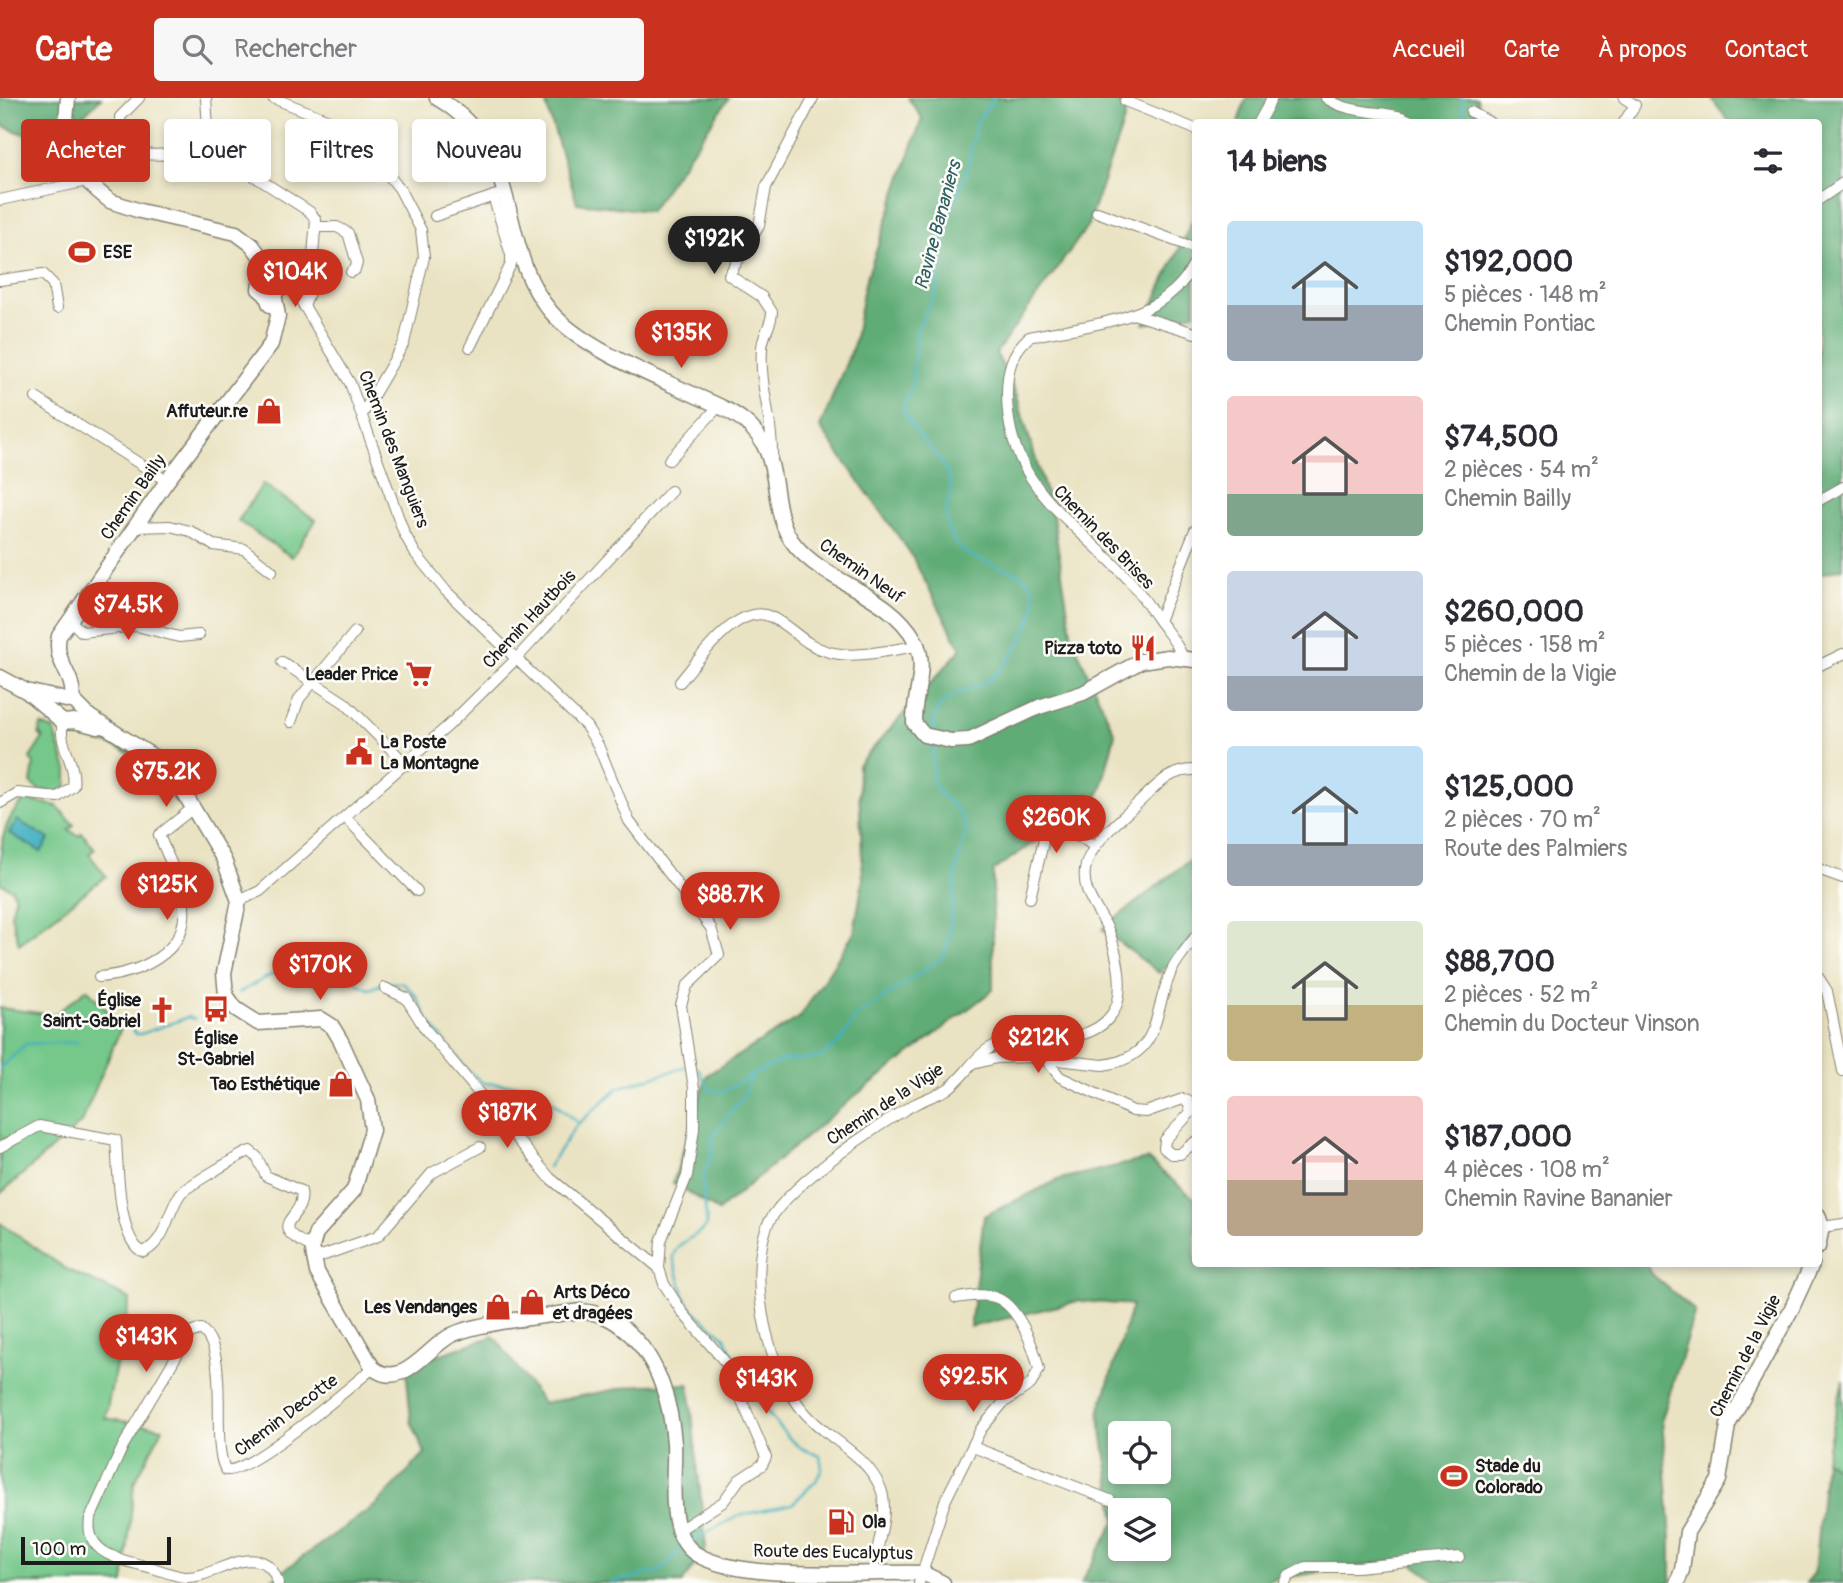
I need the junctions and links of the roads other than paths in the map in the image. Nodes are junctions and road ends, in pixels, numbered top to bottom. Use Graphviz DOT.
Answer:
graph roads {
  1 [pos="68,98"];
  2 [pos="139,98"];
  3 [pos="206,98"];
  4 [pos="272,98"];
  5 [pos="437,98"];
  6 [pos="813,98"];
  7 [pos="1272,98"];
  8 [pos="1326,98"];
  9 [pos="1624,98"];
  10 [pos="1125,102"];
  11 [pos="1637,102"];
  12 [pos="1471,111"];
  13 [pos="66,119"];
  14 [pos="207,119"];
  15 [pos="1261,119"];
  16 [pos="1404,119"];
  17 [pos="1484,119"];
  18 [pos="1626,119"];
  19 [pos="1192,128"];
  20 [pos="164,155"];
  21 [pos="82,182"];
  22 [pos="88,182"];
  23 [pos="264,182"];
  24 [pos="1843,183"];
  25 [pos="499,194"];
  26 [pos="1822,197"];
  27 [pos="0,200"];
  28 [pos="1097,212"];
  29 [pos="435,216"];
  30 [pos="317,227"];
  31 [pos="1192,247"];
  32 [pos="1192,267"];
  33 [pos="351,272"];
  34 [pos="0,280"];
  35 [pos="271,285"];
  36 [pos="304,306"];
  37 [pos="57,308"];
  38 [pos="1133,314"];
  39 [pos="1192,332"];
  40 [pos="470,347"];
  41 [pos="36,398"];
  42 [pos="719,406"];
  43 [pos="363,413"];
  44 [pos="772,459"];
  45 [pos="669,460"];
  46 [pos="167,481"];
  47 [pos="1843,487"];
  48 [pos="671,491"];
  49 [pos="1822,499"];
  50 [pos="135,527"];
  51 [pos="1192,538"];
  52 [pos="271,571"];
  53 [pos="70,620"];
  54 [pos="1159,621"];
  55 [pos="355,632"];
  56 [pos="200,635"];
  57 [pos="917,646"];
  58 [pos="1843,654"];
  59 [pos="516,659"];
  60 [pos="1189,659"];
  61 [pos="282,662"];
  62 [pos="1822,664"];
  63 [pos="0,677"];
  64 [pos="313,682"];
  65 [pos="680,682"];
  66 [pos="68,711"];
  67 [pos="291,722"];
  68 [pos="407,765"];
  69 [pos="1192,770"];
  70 [pos="0,803"];
  71 [pos="193,808"];
  72 [pos="346,818"];
  73 [pos="1095,847"];
  74 [pos="1822,870"];
  75 [pos="1843,878"];
  76 [pos="417,891"];
  77 [pos="1030,898"];
  78 [pos="239,901"];
  79 [pos="1192,941"];
  80 [pos="99,977"];
  81 [pos="1822,983"];
  82 [pos="385,988"];
  83 [pos="1048,1062"];
  84 [pos="973,1064"];
  85 [pos="1843,1071"];
  86 [pos="1192,1144"];
  87 [pos="0,1147"];
  88 [pos="480,1147"];
  89 [pos="1822,1221"];
  90 [pos="1843,1224"];
  91 [pos="313,1253"];
  92 [pos="1811,1267"];
  93 [pos="659,1268"];
  94 [pos="956,1298"];
  95 [pos="373,1368"];
  96 [pos="973,1447"];
  97 [pos="1108,1499"];
  98 [pos="680,1533"];
  99 [pos="1459,1557"];
  100 [pos="873,1573"];
  101 [pos="921,1578"];
  102 [pos="278,1583"];
  103 [pos="943,1583"];
  104 [pos="1284,1583"];
  105 [pos="1677,1583"];
  1 -- 13 [label="street, Chemin des Manguiers"];
  2 -- 20 [label="street"];
  3 -- 14 [label="street"];
  4 -- 43 [label="street"];
  5 -- 25 [label="street, Chemin Neuf"];
  6 -- 44 [label="street"];
  7 -- 15 [label="street"];
  8 -- 16 [label="street"];
  9 -- 11 [label="street"];
  10 -- 19 [label="street"];
  11 -- 18 [label="street"];
  12 -- 17 [label="street"];
  21 -- 27 [label="street"];
  22 -- 35 [label="street, Chemin des Manguiers"];
  23 -- 30 [label="street"];
  24 -- 26 [label="street"];
  25 -- 29 [label="street"];
  25 -- 40 [label="street"];
  25 -- 42 [label="street, Chemin Neuf"];
  28 -- 31 [label="street"];
  30 -- 33 [label="street"];
  30 -- 36 [label="street"];
  32 -- 38 [label="street, Chemin des Brises"];
  34 -- 37 [label="street"];
  35 -- 36 [label="street, Chemin des Manguiers"];
  35 -- 46 [label="street, Chemin Bailly"];
  36 -- 43 [label="street, Chemin des Manguiers"];
  38 -- 39 [label="street"];
  38 -- 54 [label="street, Chemin des Brises"];
  41 -- 46 [label="street"];
  42 -- 44 [label="street, Chemin Neuf"];
  42 -- 45 [label="street"];
  43 -- 59 [label="street, Chemin des Manguiers"];
  44 -- 57 [label="street, Chemin Neuf"];
  46 -- 50 [label="street, Chemin Bailly"];
  47 -- 49 [label="street"];
  48 -- 59 [label="street, Chemin Hautbois"];
  50 -- 52 [label="street"];
  50 -- 53 [label="street, Chemin Bailly"];
  51 -- 54 [label="street"];
  53 -- 56 [label="street"];
  53 -- 66 [label="street, Chemin Bailly"];
  54 -- 60 [label="street, Chemin des Brises"];
  55 -- 64 [label="street"];
  57 -- 60 [label="street"];
  57 -- 65 [label="street"];
  58 -- 62 [label="street"];
  59 -- 68 [label="street, Chemin Hautbois"];
  59 -- 93 [label="street, Chemin des Manguiers"];
  61 -- 64 [label="street"];
  63 -- 66 [label="street"];
  64 -- 67 [label="street"];
  64 -- 68 [label="street"];
  66 -- 70 [label="street"];
  66 -- 71 [label="street"];
  68 -- 72 [label="street, Chemin Hautbois"];
  69 -- 73 [label="street, Chemin de la Vigie"];
  71 -- 78 [label="street"];
  71 -- 80 [label="street"];
  72 -- 76 [label="street"];
  72 -- 78 [label="street, Chemin Hautbois"];
  73 -- 77 [label="street"];
  73 -- 84 [label="street, Chemin de la Vigie"];
  74 -- 75 [label="street"];
  78 -- 91 [label="street"];
  79 -- 83 [label="street"];
  81 -- 85 [label="street"];
  82 -- 93 [label="street"];
  83 -- 84 [label="street"];
  83 -- 86 [label="street"];
  84 -- 100 [label="street, Chemin de la Vigie"];
  87 -- 91 [label="street"];
  88 -- 91 [label="street"];
  89 -- 90 [label="street"];
  91 -- 95 [label="street"];
  92 -- 105 [label="street, Chemin de la Vigie"];
  93 -- 98 [label="street"];
  94 -- 96 [label="street"];
  95 -- 98 [label="street"];
  95 -- 102 [label="street, Chemin Decotte"];
  96 -- 97 [label="street"];
  96 -- 101 [label="street"];
  98 -- 100 [label="street, Route des Eucalyptus"];
  99 -- 104 [label="street"];
  100 -- 101 [label="street, Route des Eucalyptus"];
  101 -- 103 [label="street, Route des Eucalyptus"];
}
